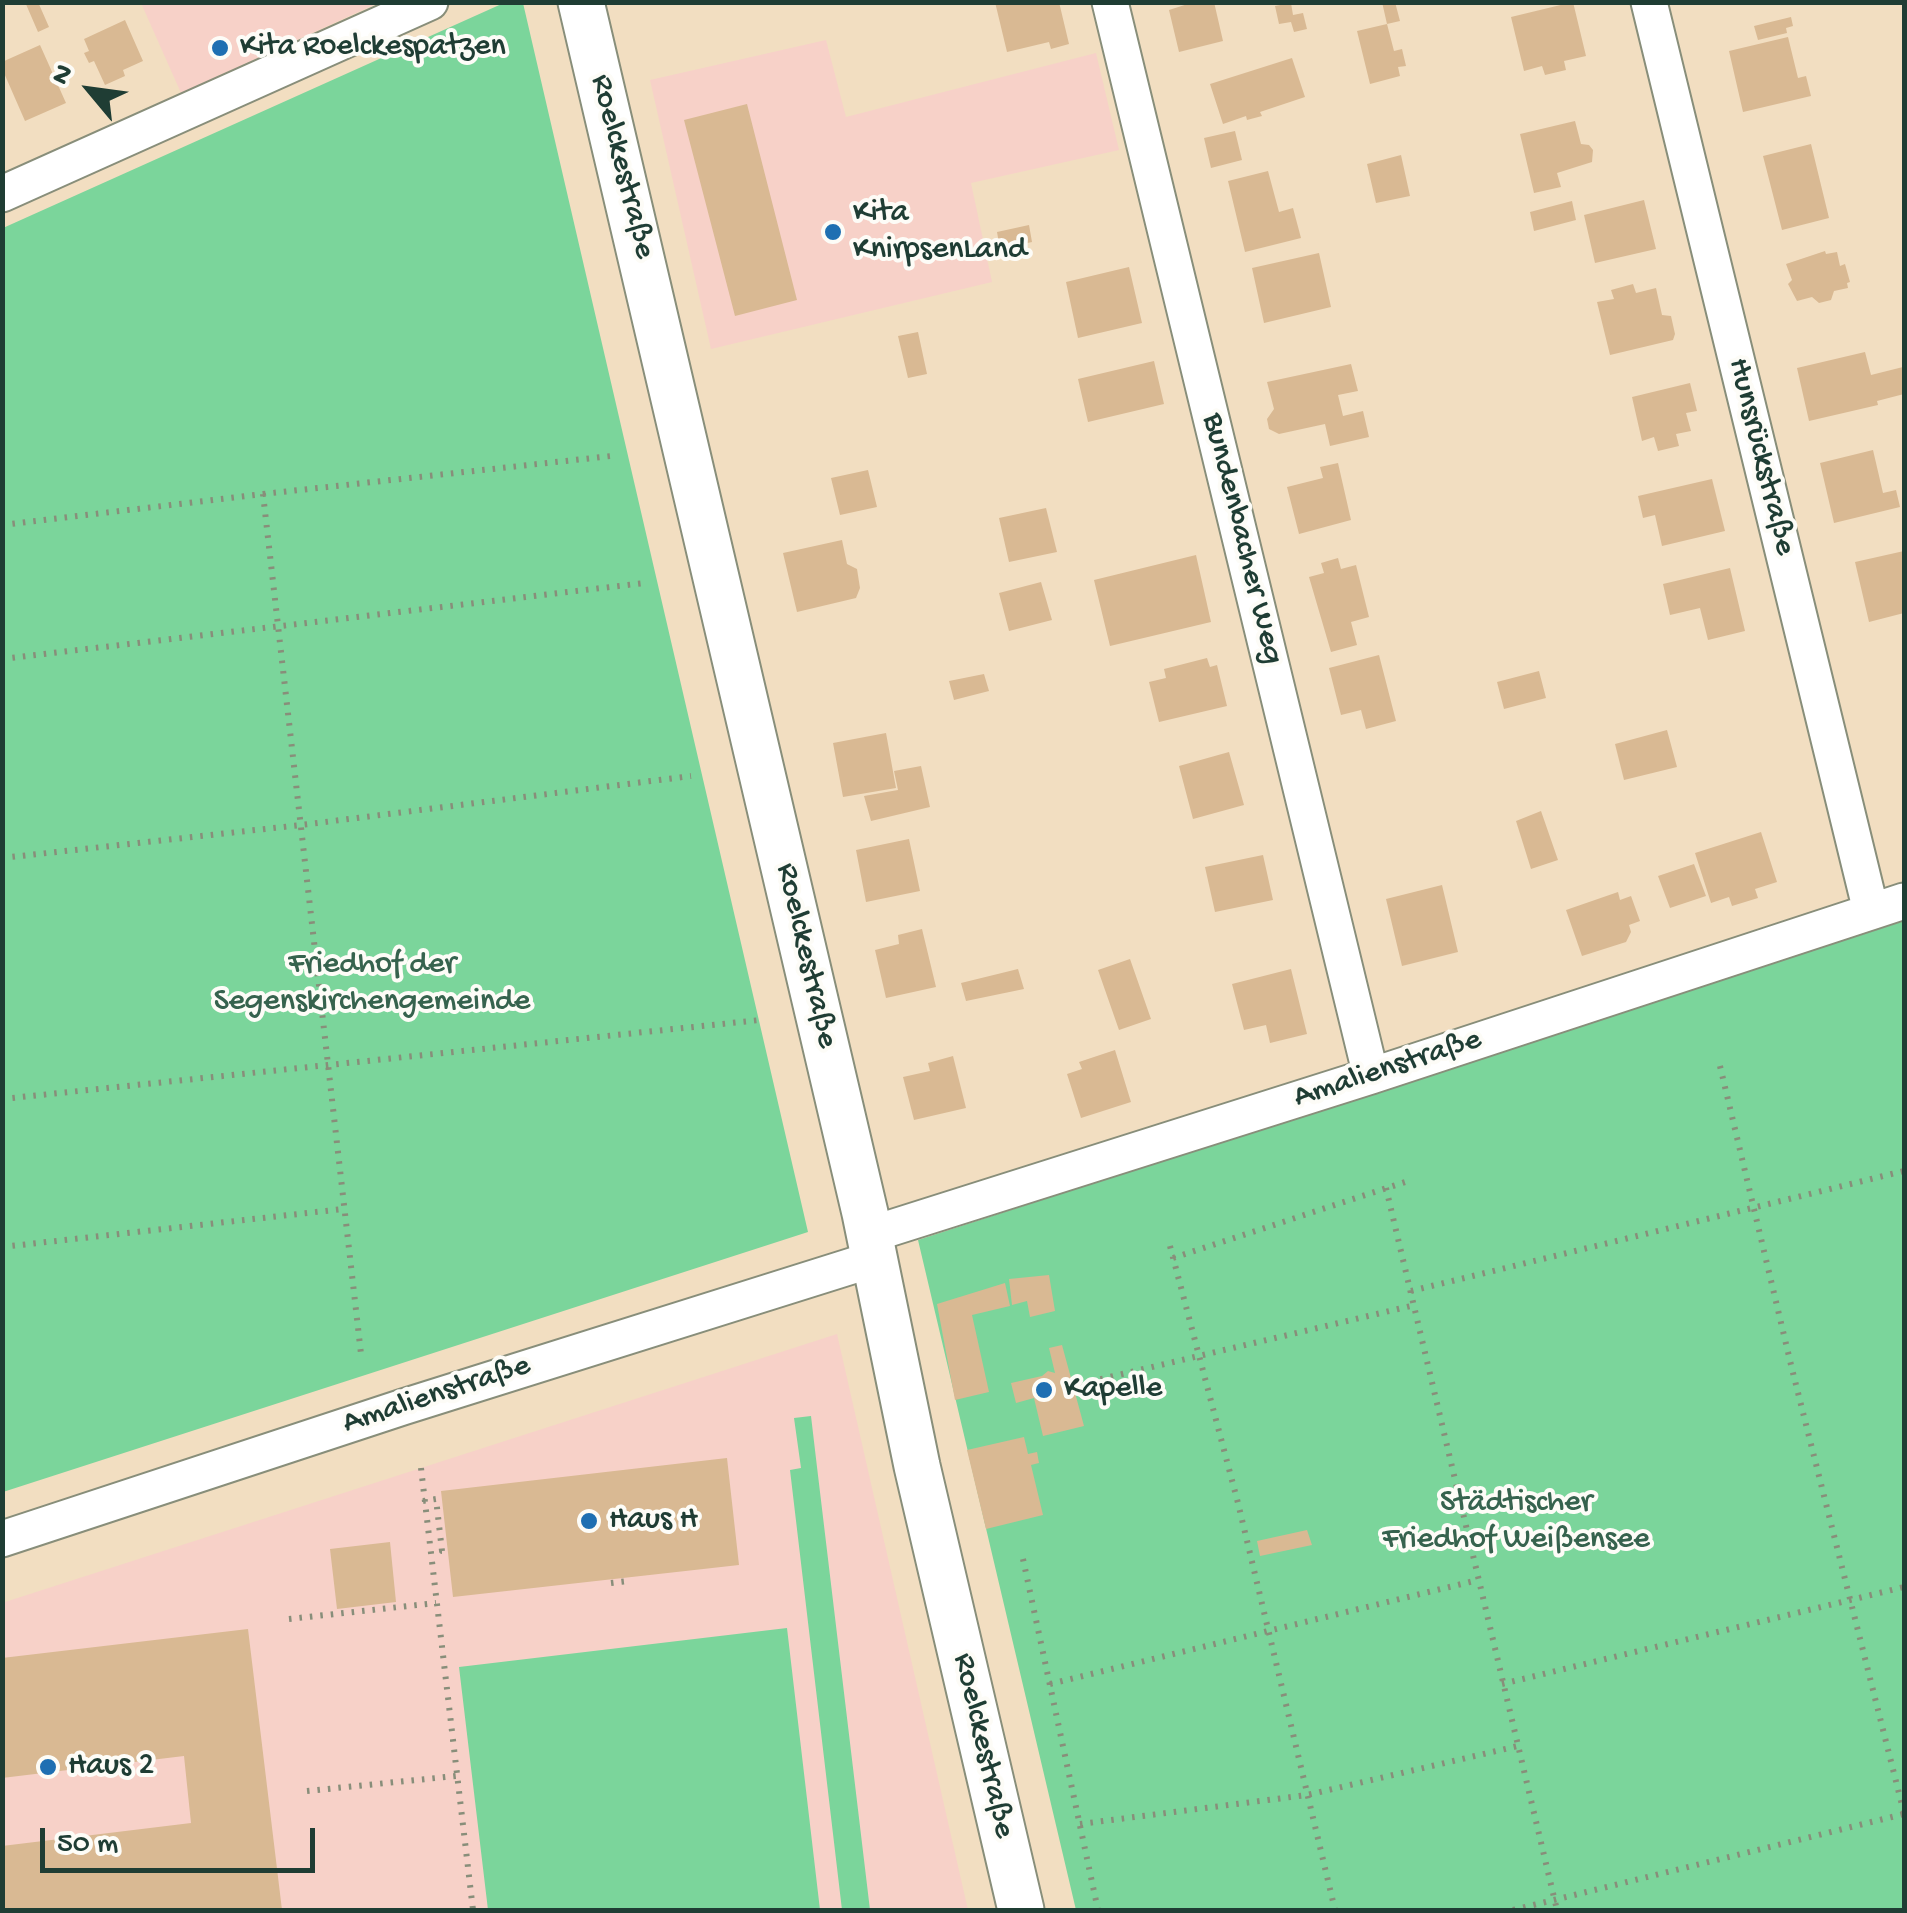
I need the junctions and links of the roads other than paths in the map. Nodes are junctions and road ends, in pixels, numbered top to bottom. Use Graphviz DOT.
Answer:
graph roads {
  1 [pos="430,2"];
  2 [pos="580,2"];
  3 [pos="1110,2"];
  4 [pos="1648,2"];
  5 [pos="2,194"];
  6 [pos="1888,906"];
  7 [pos="1371,1076"];
  8 [pos="872,1247"];
  9 [pos="2,1538"];
  10 [pos="1021,1910"];
  1 -- 5 [label="street"];
  2 -- 8 [label="street, Roelckestraße"];
  3 -- 7 [label="street, Bundenbacher Weg"];
  4 -- 6 [label="street, Hunsrückstraße"];
  6 -- 7 [label="street, Amalienstraße"];
  7 -- 8 [label="street, Amalienstraße"];
  8 -- 9 [label="street, Amalienstraße"];
  8 -- 10 [label="street, Roelckestraße"];
}
